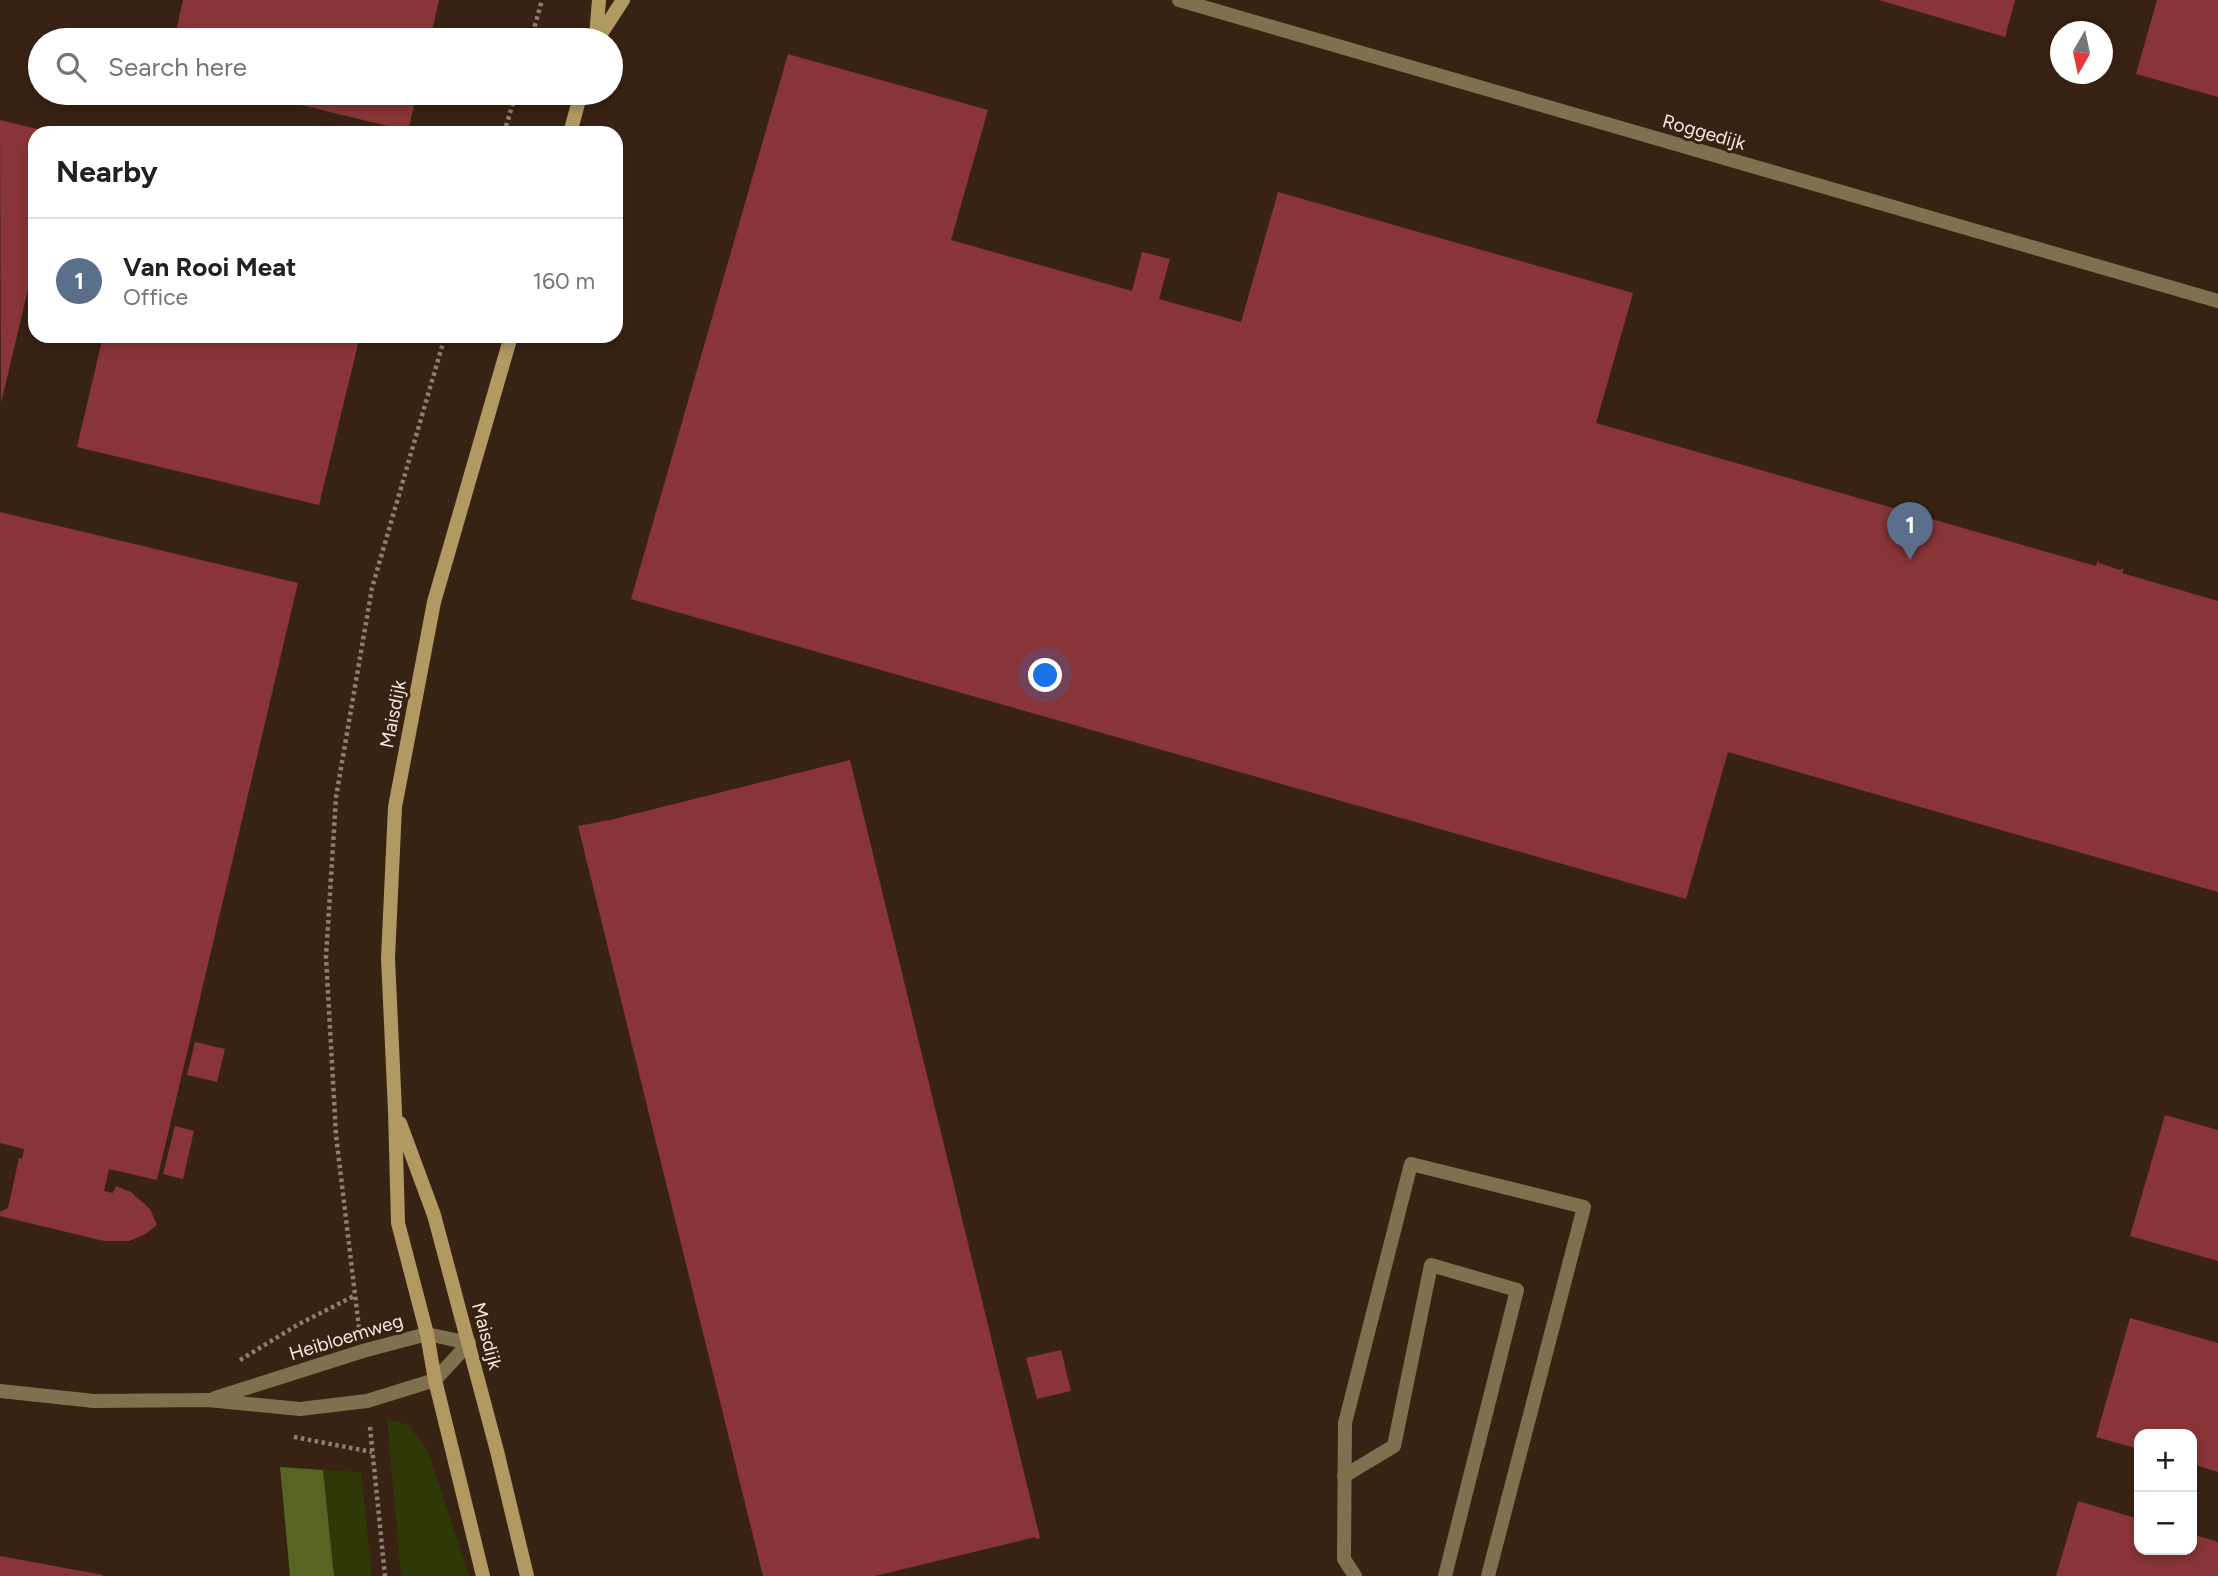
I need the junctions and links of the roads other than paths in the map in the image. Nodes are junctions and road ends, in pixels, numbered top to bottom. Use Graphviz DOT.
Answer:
graph roads {
  1 [pos="599,0"];
  2 [pos="622,0"];
  3 [pos="1179,0"];
  4 [pos="598,28"];
  5 [pos="604,28"];
  6 [pos="578,105"];
  7 [pos="572,126"];
  8 [pos="2218,301"];
  9 [pos="509,343"];
  10 [pos="396,1111"];
  11 [pos="427,1334"];
  12 [pos="469,1343"];
  13 [pos="435,1380"];
  14 [pos="0,1391"];
  15 [pos="208,1400"];
  16 [pos="1344,1476"];
  17 [pos="483,1576"];
  18 [pos="527,1576"];
  19 [pos="1355,1576"];
  20 [pos="1445,1576"];
  21 [pos="1488,1576"];
  1 -- 4 [label="street"];
  2 -- 5 [label="street"];
  3 -- 8 [label="street, Roggedijk"];
  6 -- 7 [label="street"];
  9 -- 10 [label="street, Maisdijk"];
  10 -- 11 [label="street, Maisdijk"];
  10 -- 12 [label="street, Maisdijk"];
  11 -- 12 [label="street, Heibloemweg"];
  11 -- 13 [label="street, Maisdijk"];
  11 -- 15 [label="street, Heibloemweg"];
  12 -- 13 [label="street"];
  12 -- 18 [label="street, Maisdijk"];
  13 -- 15 [label="street, Heibloemweg"];
  13 -- 17 [label="street, Maisdijk"];
  14 -- 15 [label="street, Heibloemweg"];
  16 -- 19 [label="street"];
  16 -- 20 [label="street"];
  16 -- 21 [label="street"];
}
